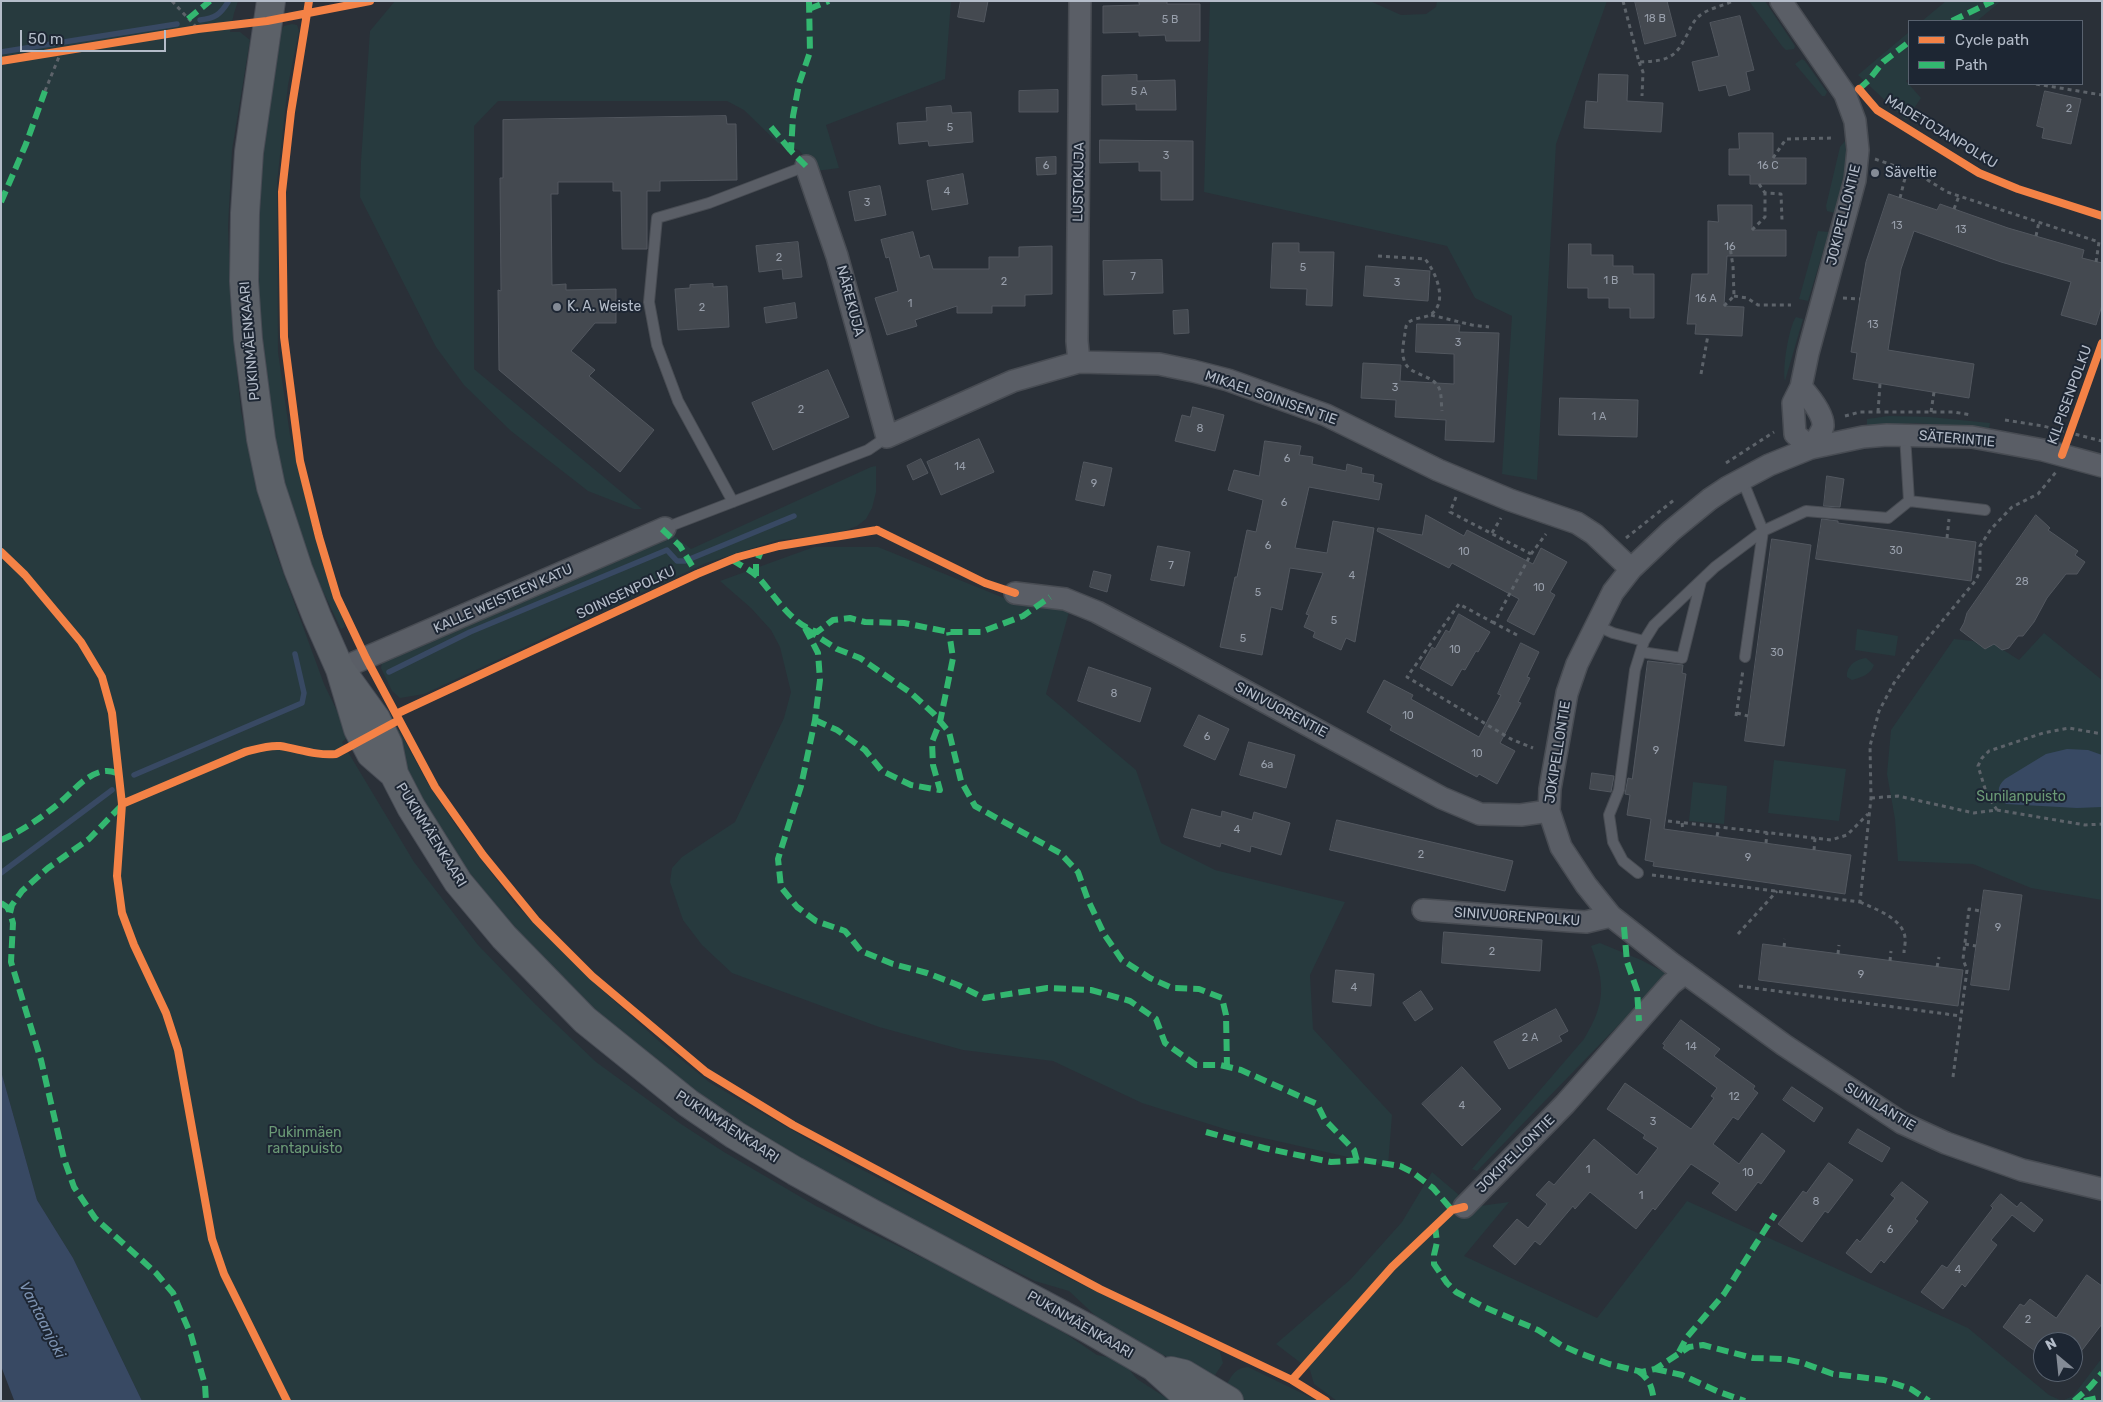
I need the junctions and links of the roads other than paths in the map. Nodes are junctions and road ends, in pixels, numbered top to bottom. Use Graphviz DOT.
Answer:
graph roads {
  1 [pos="271,1"];
  2 [pos="1080,1"];
  3 [pos="1782,1"];
  4 [pos="806,166"];
  5 [pos="1079,362"];
  6 [pos="1801,386"];
  7 [pos="1905,435"];
  8 [pos="887,436"];
  9 [pos="1810,448"];
  10 [pos="2102,466"];
  11 [pos="1742,479"];
  12 [pos="1909,501"];
  13 [pos="733,502"];
  14 [pos="1985,510"];
  15 [pos="665,528"];
  16 [pos="1763,531"];
  17 [pos="1631,569"];
  18 [pos="1701,580"];
  19 [pos="1015,592"];
  20 [pos="1596,625"];
  21 [pos="1643,647"];
  22 [pos="1746,657"];
  23 [pos="340,669"];
  24 [pos="1549,811"];
  25 [pos="1638,873"];
  26 [pos="1423,910"];
  27 [pos="1611,916"];
  28 [pos="1685,973"];
  29 [pos="2102,1189"];
  30 [pos="1464,1206"];
  31 [pos="1154,1367"];
  32 [pos="1192,1401"];
  33 [pos="1229,1401"];
  1 -- 23 [label="main road, PUKINMÄENKAARI"];
  2 -- 5 [label="street, LUSTOKUJA"];
  3 -- 6 [label="street, JOKIPELLONTIE"];
  4 -- 8 [label="street, NÄREKUJA"];
  4 -- 13 [label="lane"];
  5 -- 8 [label="street, MIKAEL SOINISEN TIE"];
  5 -- 17 [label="street, MIKAEL SOINISEN TIE"];
  6 -- 9 [label="street, JOKIPELLONTIE"];
  6 -- 9 [label="street"];
  7 -- 9 [label="street, SÄTERINTIE"];
  7 -- 10 [label="street, SÄTERINTIE"];
  7 -- 12 [label="lane"];
  8 -- 13 [label="lane"];
  9 -- 11 [label="street, JOKIPELLONTIE"];
  11 -- 16 [label="lane"];
  11 -- 17 [label="street, JOKIPELLONTIE"];
  12 -- 14 [label="lane"];
  12 -- 16 [label="lane"];
  13 -- 15 [label="lane"];
  15 -- 23 [label="street, KALLE WEISTEEN KATU"];
  16 -- 18 [label="lane"];
  16 -- 22 [label="lane"];
  17 -- 20 [label="street, JOKIPELLONTIE"];
  18 -- 21 [label="lane"];
  18 -- 21 [label="lane"];
  19 -- 24 [label="street, SINIVUORENTIE"];
  20 -- 21 [label="lane"];
  20 -- 24 [label="street, JOKIPELLONTIE"];
  21 -- 25 [label="lane"];
  23 -- 31 [label="main road, PUKINMÄENKAARI"];
  24 -- 27 [label="street, JOKIPELLONTIE"];
  26 -- 27 [label="street, SINIVUORENPOLKU"];
  27 -- 28 [label="street, JOKIPELLONTIE"];
  28 -- 29 [label="street, SUNILANTIE"];
  28 -- 30 [label="street, JOKIPELLONTIE"];
  31 -- 32 [label="main road, PUKINMÄENKAARI"];
  31 -- 33 [label="main road, PUKINMÄENKAARI"];
}
